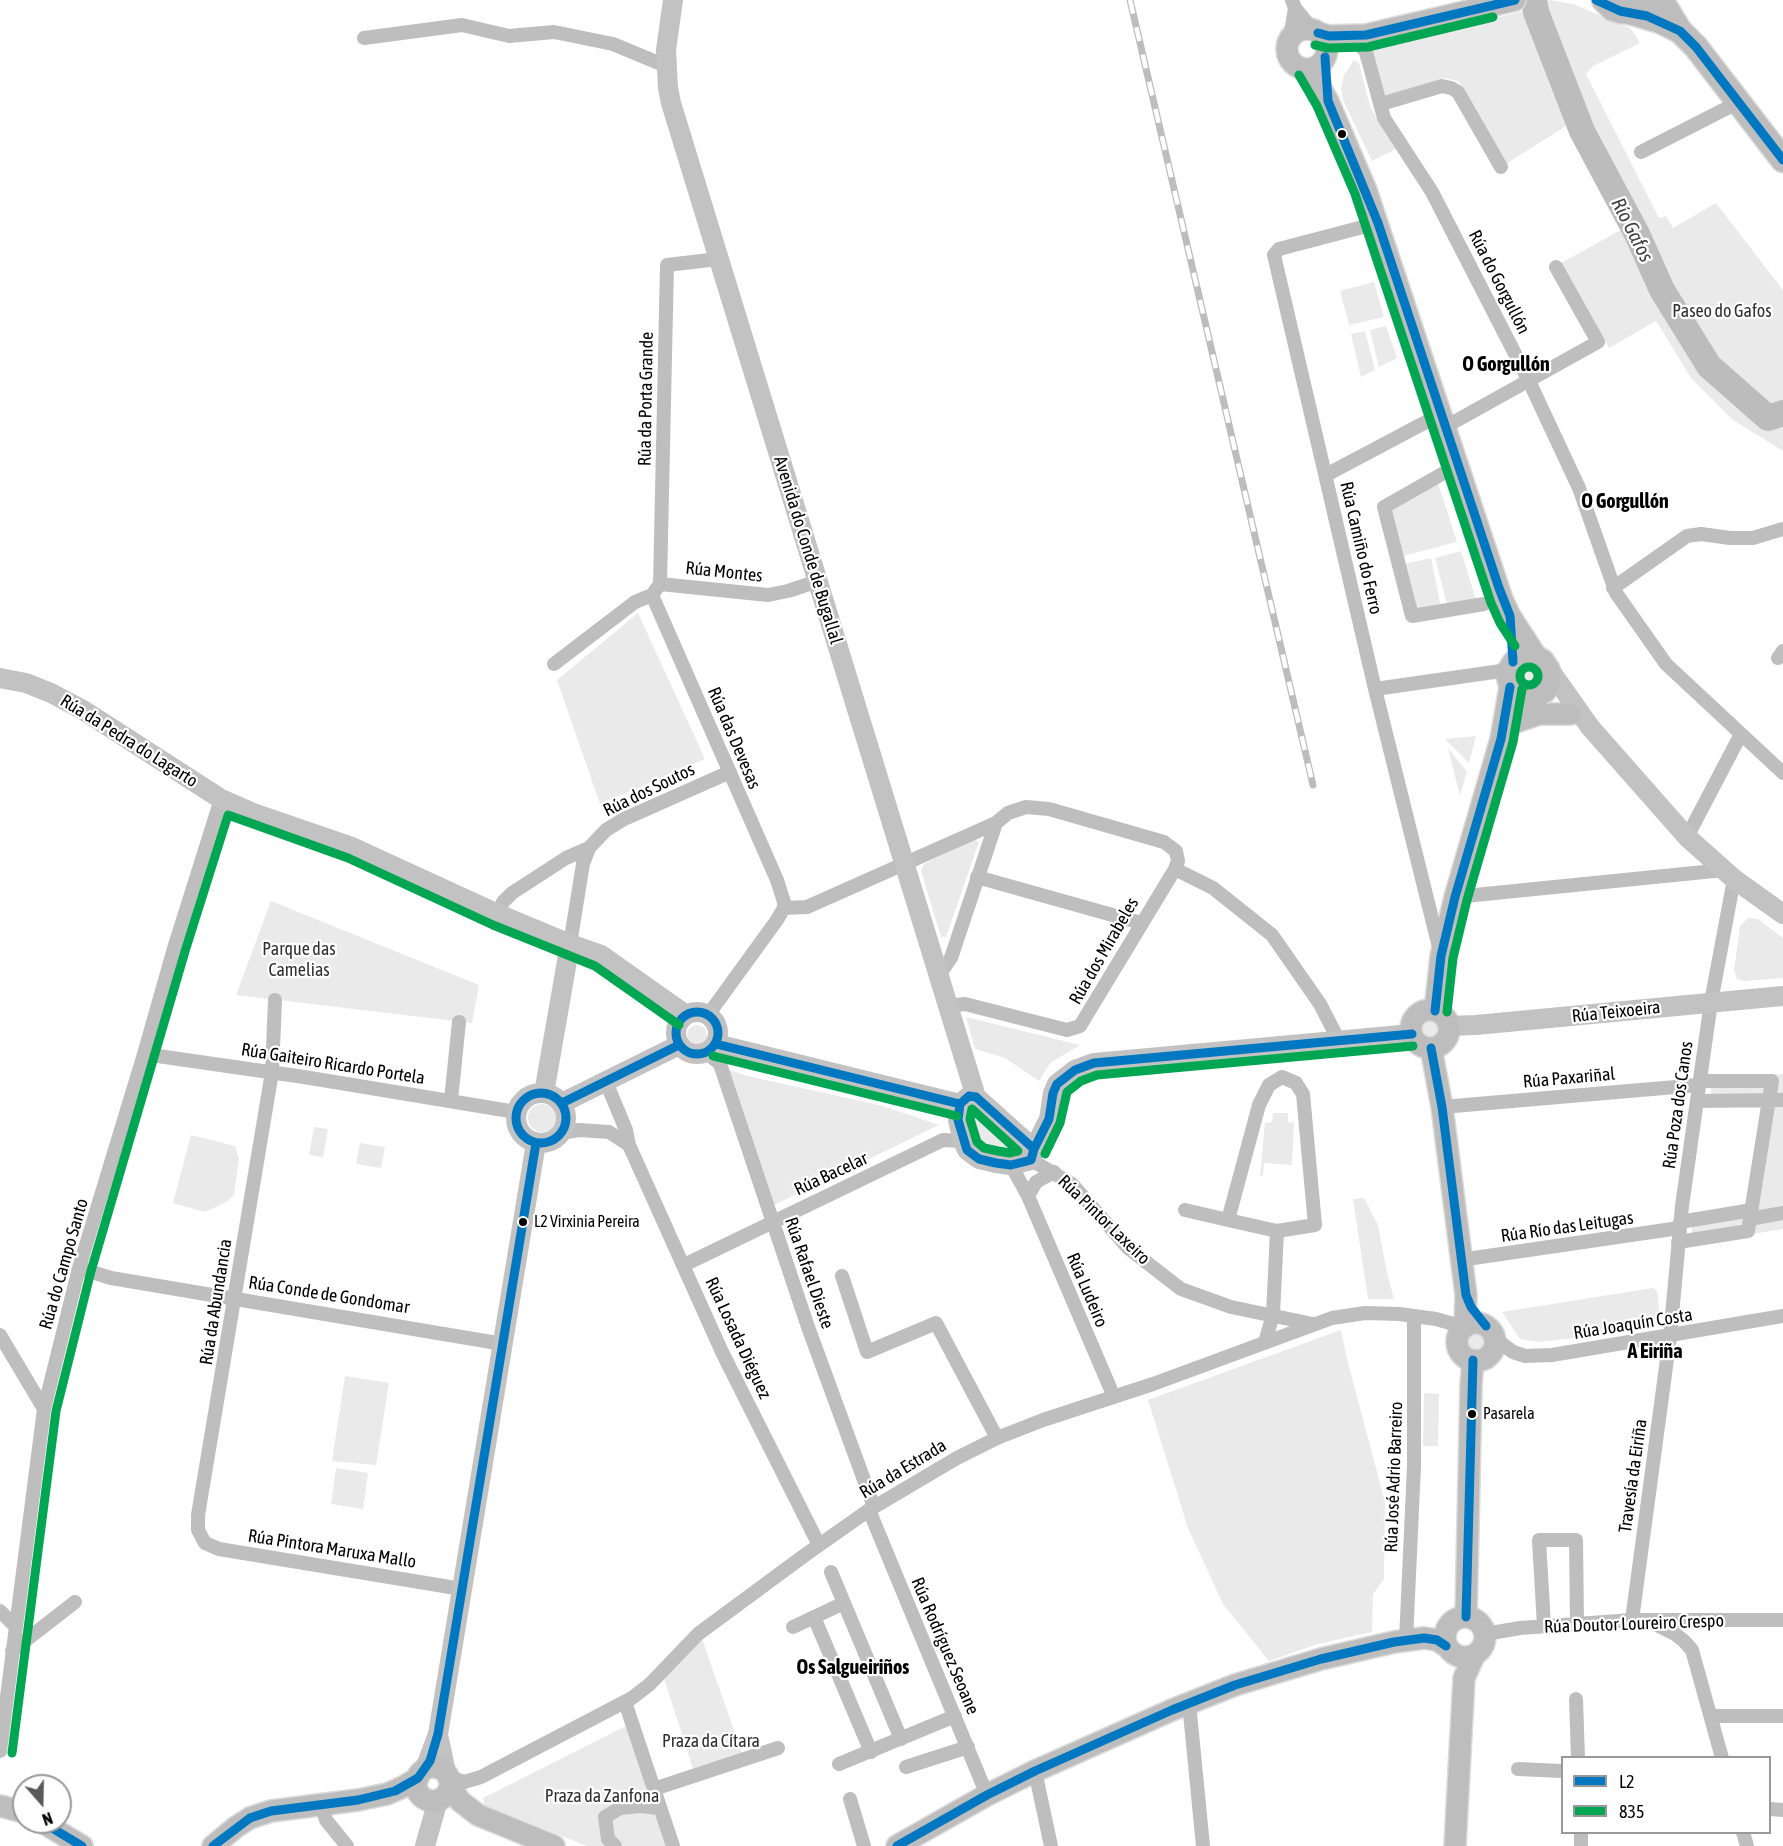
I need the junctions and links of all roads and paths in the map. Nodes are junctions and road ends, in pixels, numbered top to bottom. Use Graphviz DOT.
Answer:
graph roads {
  1 [pos="673,0"];
  2 [pos="1515,0"];
  3 [pos="1661,0"];
  4 [pos="1617,3"];
  5 [pos="1293,4"];
  6 [pos="1680,31"];
  7 [pos="1316,32"];
  8 [pos="1358,37"];
  9 [pos="364,38"];
  10 [pos="1290,38"];
  11 [pos="1320,60"];
  12 [pos="666,66"];
  13 [pos="1739,102"];
  14 [pos="1381,104"];
  15 [pos="1641,152"];
  16 [pos="1783,160"];
  17 [pos="1501,167"];
  18 [pos="1378,223"];
  19 [pos="718,259"];
  20 [pos="1556,267"];
  21 [pos="1529,381"];
  22 [pos="1443,421"];
  23 [pos="1442,474"];
  24 [pos="1326,475"];
  25 [pos="1783,529"];
  26 [pos="818,580"];
  27 [pos="1613,588"];
  28 [pos="656,589"];
  29 [pos="1484,604"];
  30 [pos="1510,616"];
  31 [pos="1543,663"];
  32 [pos="554,664"];
  33 [pos="1511,673"];
  34 [pos="0,678"];
  35 [pos="1375,689"];
  36 [pos="1536,697"];
  37 [pos="1570,714"];
  38 [pos="1590,727"];
  39 [pos="1507,731"];
  40 [pos="1741,734"];
  41 [pos="730,772"];
  42 [pos="1783,773"];
  43 [pos="221,799"];
  44 [pos="996,823"];
  45 [pos="1687,837"];
  46 [pos="590,848"];
  47 [pos="904,864"];
  48 [pos="1175,869"];
  49 [pos="1729,875"];
  50 [pos="977,878"];
  51 [pos="1455,897"];
  52 [pos="1761,899"];
  53 [pos="1783,904"];
  54 [pos="784,908"];
  55 [pos="498,914"];
  56 [pos="1783,914"];
  57 [pos="1141,923"];
  58 [pos="570,944"];
  59 [pos="1441,956"];
  60 [pos="938,976"];
  61 [pos="1783,996"];
  62 [pos="275,1000"];
  63 [pos="1711,1002"];
  64 [pos="947,1006"];
  65 [pos="708,1015"];
  66 [pos="686,1016"];
  67 [pos="1442,1018"];
  68 [pos="459,1022"];
  69 [pos="1412,1034"];
  70 [pos="1340,1041"];
  71 [pos="679,1045"];
  72 [pos="712,1048"];
  73 [pos="1431,1048"];
  74 [pos="144,1054"];
  75 [pos="272,1072"];
  76 [pos="606,1082"];
  77 [pos="1700,1083"];
  78 [pos="544,1093"];
  79 [pos="1776,1099"];
  80 [pos="451,1100"];
  81 [pos="968,1100"];
  82 [pos="1697,1101"];
  83 [pos="562,1103"];
  84 [pos="1442,1107"];
  85 [pos="516,1112"];
  86 [pos="561,1133"];
  87 [pos="963,1141"];
  88 [pos="536,1143"];
  89 [pos="629,1145"];
  90 [pos="1026,1159"];
  91 [pos="1054,1172"];
  92 [pos="1028,1196"];
  93 [pos="1185,1209"];
  94 [pos="1783,1213"];
  95 [pos="1751,1215"];
  96 [pos="1228,1220"];
  97 [pos="773,1222"];
  98 [pos="1679,1225"];
  99 [pos="1277,1231"];
  100 [pos="1678,1242"];
  101 [pos="1460,1260"];
  102 [pos="684,1265"];
  103 [pos="78,1268"];
  104 [pos="842,1276"];
  105 [pos="1467,1295"];
  106 [pos="234,1298"];
  107 [pos="1273,1315"];
  108 [pos="1414,1316"];
  109 [pos="1783,1316"];
  110 [pos="1436,1319"];
  111 [pos="1313,1324"];
  112 [pos="1477,1330"];
  113 [pos="0,1335"];
  114 [pos="1670,1337"];
  115 [pos="1265,1342"];
  116 [pos="503,1344"];
  117 [pos="1473,1360"];
  118 [pos="1114,1397"];
  119 [pos="44,1410"];
  120 [pos="997,1438"];
  121 [pos="871,1509"];
  122 [pos="201,1538"];
  123 [pos="819,1545"];
  124 [pos="831,1572"];
  125 [pos="462,1589"];
  126 [pos="75,1602"];
  127 [pos="844,1603"];
  128 [pos="0,1611"];
  129 [pos="814,1617"];
  130 [pos="1466,1617"];
  131 [pos="1632,1620"];
  132 [pos="1783,1620"];
  133 [pos="1648,1621"];
  134 [pos="1577,1623"];
  135 [pos="15,1626"];
  136 [pos="1544,1626"];
  137 [pos="793,1627"];
  138 [pos="1485,1634"];
  139 [pos="1406,1640"];
  140 [pos="12,1650"];
  141 [pos="1458,1653"];
  142 [pos="1576,1699"];
  143 [pos="625,1702"];
  144 [pos="1189,1703"];
  145 [pos="955,1716"];
  146 [pos="1711,1716"];
  147 [pos="1783,1716"];
  148 [pos="901,1739"];
  149 [pos="968,1747"];
  150 [pos="778,1748"];
  151 [pos="0,1751"];
  152 [pos="870,1752"];
  153 [pos="1578,1756"];
  154 [pos="1721,1756"];
  155 [pos="839,1764"];
  156 [pos="906,1767"];
  157 [pos="1518,1769"];
  158 [pos="1035,1771"];
  159 [pos="1561,1771"];
  160 [pos="435,1787"];
  161 [pos="654,1789"];
  162 [pos="987,1795"];
  163 [pos="850,1799"];
  164 [pos="321,1805"];
  165 [pos="660,1808"];
  166 [pos="62,1834"];
  167 [pos="925,1839"];
  168 [pos="82,1846"];
  169 [pos="213,1846"];
  170 [pos="347,1846"];
  171 [pos="425,1846"];
  172 [pos="554,1846"];
  173 [pos="615,1846"];
  174 [pos="673,1846"];
  175 [pos="864,1846"];
  176 [pos="897,1846"];
  177 [pos="1052,1846"];
  178 [pos="1203,1846"];
  179 [pos="1455,1846"];
  1 -- 12 [label="main road, Avenida do Conde de Bugallal"];
  2 -- 8 [label="main road"];
  3 -- 6 [label="highway"];
  4 -- 6 [label="highway"];
  5 -- 7 [label="street"];
  5 -- 10 [label="street"];
  6 -- 13 [label="highway"];
  7 -- 8 [label="main road"];
  7 -- 10 [label="main road"];
  7 -- 11 [label="main road"];
  8 -- 11 [label="main road"];
  8 -- 14 [label="street, Rúa do Gorgullón"];
  9 -- 12 [label="street"];
  10 -- 11 [label="main road"];
  11 -- 18 [label="main road"];
  12 -- 19 [label="main road, Avenida do Conde de Bugallal"];
  13 -- 15 [label="street"];
  13 -- 16 [label="highway"];
  14 -- 17 [label="street"];
  14 -- 21 [label="street, Rúa do Gorgullón"];
  18 -- 22 [label="main road"];
  18 -- 24 [label="street, Rúa Camiño do Ferro"];
  19 -- 26 [label="main road, Avenida do Conde de Bugallal"];
  19 -- 28 [label="street, Rúa da Porta Grande"];
  20 -- 21 [label="street"];
  21 -- 22 [label="street"];
  21 -- 27 [label="street, Rúa do Gorgullón"];
  22 -- 24 [label="street"];
  22 -- 30 [label="main road"];
  23 -- 29 [label="street"];
  24 -- 35 [label="street, Rúa Camiño do Ferro"];
  25 -- 27 [label="street"];
  26 -- 28 [label="street, Rúa Montes"];
  26 -- 47 [label="main road, Avenida do Conde de Bugallal"];
  27 -- 40 [label="street, Rúa do Gorgullón"];
  28 -- 32 [label="street"];
  28 -- 41 [label="street, Rúa das Devesas"];
  30 -- 31 [label="main road"];
  30 -- 33 [label="main road"];
  31 -- 33 [label="main road"];
  31 -- 36 [label="main road"];
  31 -- 38 [label="main road"];
  33 -- 35 [label="street"];
  33 -- 36 [label="main road"];
  33 -- 39 [label="main road"];
  34 -- 43 [label="main road, Rúa da Pedra do Lagarto"];
  35 -- 59 [label="street, Rúa Camiño do Ferro"];
  36 -- 37 [label="main road"];
  36 -- 39 [label="main road"];
  37 -- 38 [label="main road"];
  37 -- 39 [label="main road"];
  38 -- 45 [label="main road"];
  39 -- 51 [label="main road"];
  40 -- 42 [label="street, Rúa do Gorgullón"];
  40 -- 45 [label="street"];
  41 -- 46 [label="street, Rúa dos Soutos"];
  41 -- 54 [label="street, Rúa das Devesas"];
  43 -- 55 [label="main road"];
  43 -- 74 [label="street, Rúa do Campo Santo"];
  44 -- 47 [label="street"];
  44 -- 48 [label="street"];
  44 -- 50 [label="street"];
  45 -- 49 [label="main road"];
  46 -- 55 [label="street, Rúa dos Soutos"];
  46 -- 58 [label="street, Rúa dos Soutos"];
  47 -- 54 [label="street"];
  47 -- 60 [label="main road, Avenida do Conde de Bugallal"];
  48 -- 57 [label="street, Rúa dos Mirabeles"];
  48 -- 70 [label="street"];
  49 -- 51 [label="street"];
  49 -- 52 [label="main road"];
  49 -- 63 [label="street, Rúa Poza dos Canos"];
  50 -- 57 [label="street"];
  50 -- 60 [label="street"];
  51 -- 59 [label="main road"];
  52 -- 53 [label="main road"];
  52 -- 56 [label="main road"];
  54 -- 65 [label="street"];
  55 -- 58 [label="main road"];
  57 -- 64 [label="street, Rúa dos Mirabeles"];
  58 -- 66 [label="main road"];
  58 -- 78 [label="main road"];
  59 -- 67 [label="main road"];
  60 -- 64 [label="main road, Avenida do Conde de Bugallal"];
  61 -- 63 [label="main road, Rúa Teixoeira"];
  62 -- 75 [label="street, Rúa da Abundancia"];
  63 -- 67 [label="main road, Rúa Teixoeira"];
  63 -- 77 [label="street, Rúa Poza dos Canos"];
  64 -- 81 [label="main road, Avenida do Conde de Bugallal"];
  65 -- 66 [label="main road"];
  65 -- 72 [label="main road"];
  66 -- 71 [label="main road"];
  67 -- 69 [label="main road"];
  67 -- 73 [label="main road"];
  68 -- 80 [label="street"];
  69 -- 70 [label="main road"];
  69 -- 73 [label="main road"];
  70 -- 90 [label="main road"];
  71 -- 72 [label="main road"];
  71 -- 76 [label="main road"];
  72 -- 81 [label="main road, Rúa Pintor Laxeiro"];
  72 -- 97 [label="street, Rúa Rafael Dieste"];
  73 -- 84 [label="main road"];
  74 -- 75 [label="street, Rúa Gaiteiro Ricardo Portela"];
  74 -- 103 [label="street, Rúa do Campo Santo"];
  75 -- 80 [label="street, Rúa Gaiteiro Ricardo Portela"];
  75 -- 106 [label="street, Rúa da Abundancia"];
  76 -- 83 [label="main road"];
  76 -- 89 [label="street, Rúa Losada Diéguez"];
  77 -- 79 [label="street, Rúa Paxariñal"];
  77 -- 82 [label="street, Rúa Poza dos Canos"];
  77 -- 84 [label="street, Rúa Paxariñal"];
  78 -- 83 [label="main road"];
  78 -- 85 [label="main road"];
  79 -- 82 [label="street"];
  79 -- 95 [label="street"];
  80 -- 85 [label="street, Rúa Gaiteiro Ricardo Portela"];
  81 -- 87 [label="main road"];
  81 -- 90 [label="main road, Rúa Pintor Laxeiro"];
  82 -- 98 [label="street, Rúa Poza dos Canos"];
  83 -- 86 [label="main road"];
  84 -- 101 [label="main road"];
  85 -- 88 [label="main road"];
  86 -- 88 [label="main road"];
  86 -- 89 [label="street"];
  87 -- 90 [label="main road, Rúa Pintor Laxeiro"];
  87 -- 97 [label="street, Rúa Bacelar"];
  88 -- 116 [label="main road"];
  89 -- 102 [label="street, Rúa Losada Diéguez"];
  90 -- 91 [label="street, Rúa Pintor Laxeiro"];
  90 -- 92 [label="street, Rúa Ludeiro"];
  91 -- 92 [label="street"];
  91 -- 107 [label="street, Rúa Pintor Laxeiro"];
  92 -- 118 [label="street, Rúa Ludeiro"];
  93 -- 96 [label="street"];
  94 -- 95 [label="street, Rúa Río das Leitugas"];
  95 -- 98 [label="street, Rúa Río das Leitugas"];
  95 -- 100 [label="street"];
  96 -- 99 [label="street"];
  96 -- 99 [label="street"];
  97 -- 102 [label="street, Rúa Bacelar"];
  97 -- 121 [label="street, Rúa Rafael Dieste"];
  98 -- 100 [label="street, Rúa Poza dos Canos"];
  98 -- 101 [label="street, Rúa Río das Leitugas"];
  99 -- 107 [label="street"];
  100 -- 114 [label="street, Rúa Poza dos Canos"];
  101 -- 105 [label="main road"];
  102 -- 123 [label="street, Rúa Losada Diéguez"];
  103 -- 106 [label="street, Rúa Conde de Gondomar"];
  103 -- 119 [label="street, Rúa do Campo Santo"];
  104 -- 120 [label="street"];
  105 -- 110 [label="street"];
  105 -- 112 [label="main road"];
  106 -- 116 [label="street, Rúa Conde de Gondomar"];
  106 -- 122 [label="street, Rúa da Abundancia"];
  107 -- 111 [label="street, Rúa Pintor Laxeiro"];
  107 -- 115 [label="street"];
  108 -- 110 [label="street, Rúa da Estrada"];
  108 -- 111 [label="street, Rúa da Estrada"];
  108 -- 139 [label="street, Rúa José Adrio Barreiro"];
  109 -- 114 [label="street, Rúa Joaquín Costa"];
  110 -- 112 [label="street, Rúa da Estrada"];
  111 -- 115 [label="street, Rúa da Estrada"];
  112 -- 114 [label="street, Rúa Joaquín Costa"];
  112 -- 117 [label="main road"];
  112 -- 117 [label="main road"];
  113 -- 119 [label="street"];
  114 -- 131 [label="street, Travesía da Eiriña"];
  115 -- 118 [label="street, Rúa da Estrada"];
  116 -- 125 [label="main road"];
  117 -- 130 [label="main road"];
  118 -- 120 [label="street, Rúa da Estrada"];
  119 -- 135 [label="street, Rúa do Campo Santo"];
  120 -- 121 [label="street, Rúa da Estrada"];
  121 -- 123 [label="street, Rúa da Estrada"];
  121 -- 145 [label="street, Rúa Rodríguez Seoane"];
  122 -- 125 [label="street, Rúa Pintora Maruxa Mallo"];
  123 -- 143 [label="street, Rúa da Estrada"];
  124 -- 127 [label="street"];
  125 -- 160 [label="main road"];
  126 -- 140 [label="street"];
  127 -- 129 [label="street"];
  127 -- 148 [label="street"];
  128 -- 135 [label="street"];
  129 -- 137 [label="street"];
  129 -- 152 [label="street"];
  130 -- 138 [label="main road"];
  130 -- 141 [label="main road"];
  131 -- 133 [label="street, Rúa Doutor Loureiro Crespo"];
  131 -- 134 [label="street, Rúa Doutor Loureiro Crespo"];
  132 -- 133 [label="street, Rúa Doutor Loureiro Crespo"];
  133 -- 146 [label="street"];
  134 -- 136 [label="street, Rúa Doutor Loureiro Crespo"];
  134 -- 136 [label="street"];
  135 -- 140 [label="street, Rúa do Campo Santo"];
  136 -- 138 [label="street, Rúa Doutor Loureiro Crespo"];
  138 -- 141 [label="main road"];
  139 -- 141 [label="main road"];
  139 -- 144 [label="main road"];
  140 -- 151 [label="street, Rúa do Campo Santo"];
  141 -- 179 [label="main road"];
  142 -- 153 [label="street"];
  143 -- 160 [label="street, Rúa da Estrada"];
  143 -- 161 [label="street"];
  144 -- 158 [label="main road"];
  144 -- 178 [label="street"];
  145 -- 148 [label="street"];
  145 -- 149 [label="street, Rúa Rodríguez Seoane"];
  146 -- 147 [label="street"];
  146 -- 154 [label="street"];
  148 -- 152 [label="street"];
  149 -- 156 [label="street"];
  149 -- 162 [label="street, Rúa Rodríguez Seoane"];
  150 -- 161 [label="street"];
  152 -- 155 [label="street"];
  157 -- 159 [label="street"];
  158 -- 162 [label="main road"];
  158 -- 177 [label="street"];
  160 -- 164 [label="main road"];
  160 -- 171 [label="main road"];
  160 -- 172 [label="main road"];
  161 -- 165 [label="street"];
  162 -- 167 [label="main road"];
  163 -- 175 [label="street"];
  164 -- 169 [label="main road"];
  164 -- 170 [label="street"];
  165 -- 173 [label="street"];
  165 -- 174 [label="street"];
  166 -- 168 [label="main road"];
  167 -- 176 [label="main road"];
}
